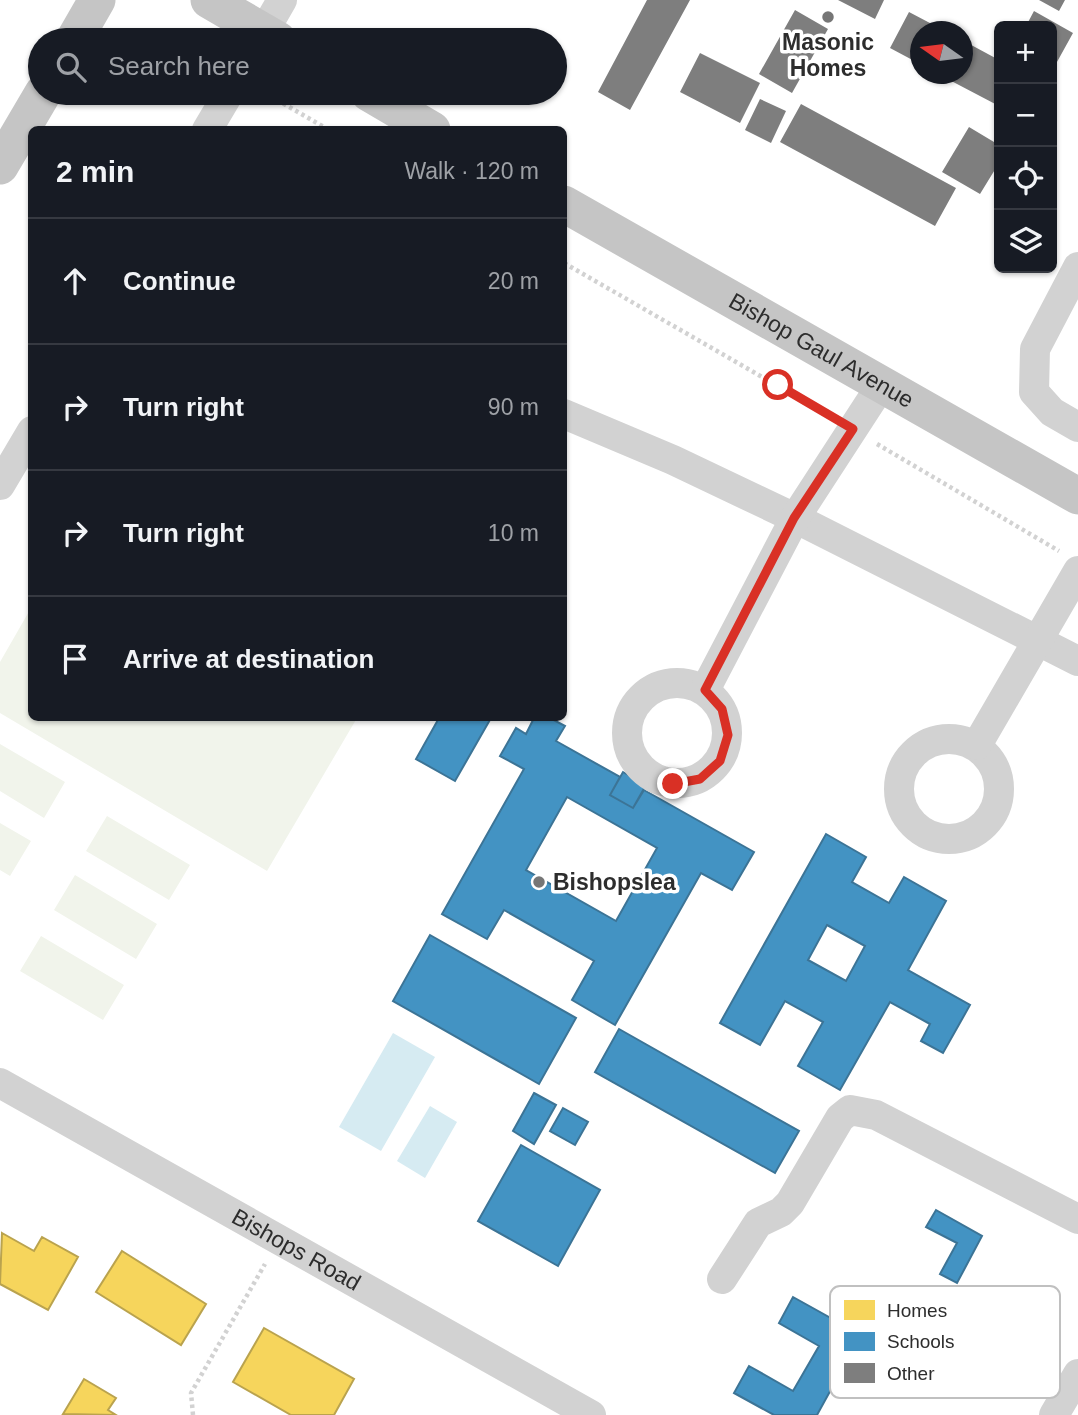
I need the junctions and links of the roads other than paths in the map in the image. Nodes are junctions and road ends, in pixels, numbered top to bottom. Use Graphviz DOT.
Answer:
graph roads {
  1 [pos="97,0"];
  2 [pos="209,0"];
  3 [pos="282,0"];
  4 [pos="81,28"];
  5 [pos="252,28"];
  6 [pos="271,28"];
  7 [pos="36,105"];
  8 [pos="222,105"];
  9 [pos="389,105"];
  10 [pos="209,126"];
  11 [pos="425,126"];
  12 [pos="0,166"];
  13 [pos="567,206"];
  14 [pos="1078,267"];
  15 [pos="882,384"];
  16 [pos="567,415"];
  17 [pos="1078,427"];
  18 [pos="28,438"];
  19 [pos="0,485"];
  20 [pos="1078,496"];
  21 [pos="794,518"];
  22 [pos="1072,563"];
  23 [pos="1039,638"];
  24 [pos="1078,661"];
  25 [pos="705,690"];
  26 [pos="977,746"];
  27 [pos="0,1083"];
  28 [pos="1078,1219"];
  29 [pos="723,1279"];
  30 [pos="1078,1374"];
  31 [pos="591,1415"];
  32 [pos="1054,1415"];
  1 -- 4 [label="main road"];
  2 -- 5 [label="main road"];
  3 -- 6 [label="street"];
  7 -- 12 [label="main road"];
  8 -- 10 [label="street"];
  9 -- 11 [label="main road"];
  13 -- 15 [label="main road, Bishop Gaul Avenue"];
  14 -- 17 [label="street"];
  15 -- 20 [label="main road, Bishop Gaul Avenue"];
  15 -- 21 [label="street"];
  16 -- 21 [label="street"];
  18 -- 19 [label="street"];
  21 -- 23 [label="street"];
  21 -- 25 [label="street"];
  22 -- 23 [label="street"];
  23 -- 24 [label="street"];
  23 -- 26 [label="street"];
  27 -- 31 [label="street, Bishops Road"];
  28 -- 29 [label="street"];
  30 -- 32 [label="street"];
}
